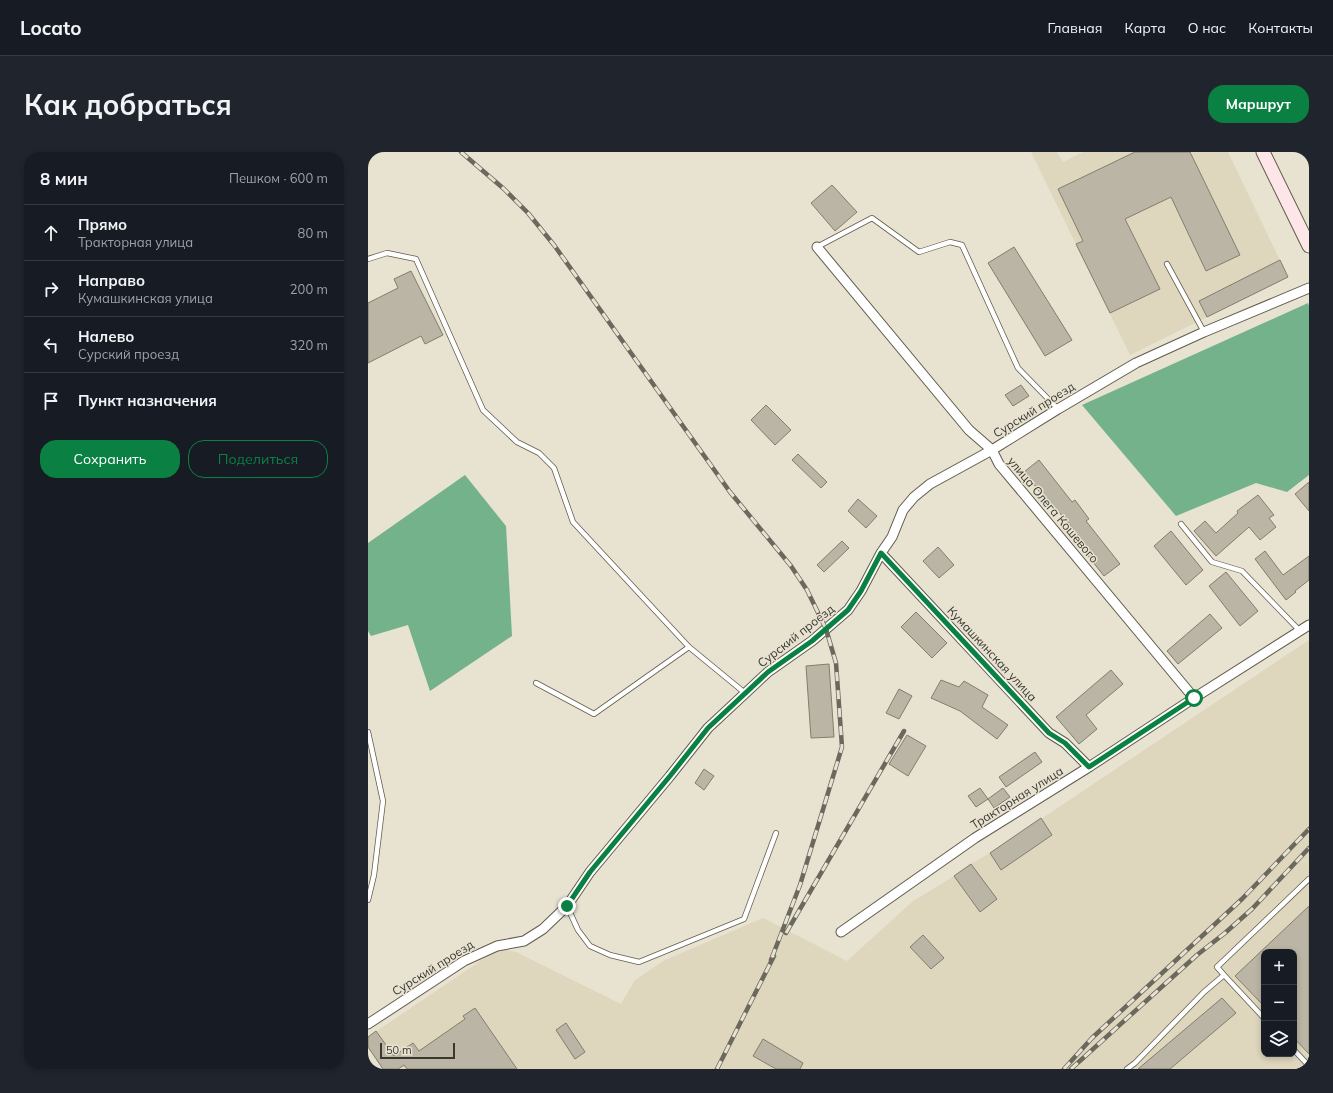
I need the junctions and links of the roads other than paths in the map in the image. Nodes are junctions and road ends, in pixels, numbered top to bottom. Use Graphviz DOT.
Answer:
graph roads {
  1 [pos="1263,152"];
  2 [pos="1309,246"];
  3 [pos="817,247"];
  4 [pos="368,259"];
  5 [pos="1167,264"];
  6 [pos="1309,288"];
  7 [pos="1204,332"];
  8 [pos="1058,409"];
  9 [pos="992,450"];
  10 [pos="1181,524"];
  11 [pos="881,553"];
  12 [pos="1309,625"];
  13 [pos="1300,630"];
  14 [pos="689,647"];
  15 [pos="536,683"];
  16 [pos="744,693"];
  17 [pos="1194,698"];
  18 [pos="368,732"];
  19 [pos="1089,767"];
  20 [pos="776,833"];
  21 [pos="1309,879"];
  22 [pos="368,900"];
  23 [pos="567,906"];
  24 [pos="841,932"];
  25 [pos="1224,975"];
  26 [pos="1261,1015"];
  27 [pos="368,1024"];
  28 [pos="1297,1053"];
  29 [pos="1309,1066"];
  30 [pos="1127,1069"];
  1 -- 2 [label="main road"];
  3 -- 8 [label="lane"];
  3 -- 9 [label="street, улица Олега Кошевого"];
  4 -- 14 [label="lane"];
  5 -- 7 [label="lane"];
  6 -- 7 [label="street, Сурский проезд"];
  7 -- 8 [label="street, Сурский проезд"];
  8 -- 9 [label="street, Сурский проезд"];
  9 -- 11 [label="street, Сурский проезд"];
  9 -- 17 [label="street, улица Олега Кошевого"];
  10 -- 13 [label="lane"];
  11 -- 16 [label="street, Сурский проезд"];
  11 -- 19 [label="street, Кумашкинская улица"];
  12 -- 13 [label="street, Тракторная улица"];
  13 -- 17 [label="street, Тракторная улица"];
  14 -- 15 [label="lane"];
  14 -- 16 [label="lane"];
  16 -- 23 [label="street, Сурский проезд"];
  17 -- 19 [label="street, Тракторная улица"];
  18 -- 22 [label="lane"];
  19 -- 24 [label="street, Тракторная улица"];
  20 -- 23 [label="lane"];
  21 -- 25 [label="lane"];
  23 -- 27 [label="street, Сурский проезд"];
  25 -- 26 [label="lane"];
  25 -- 30 [label="lane"];
  28 -- 29 [label="lane"];
}
